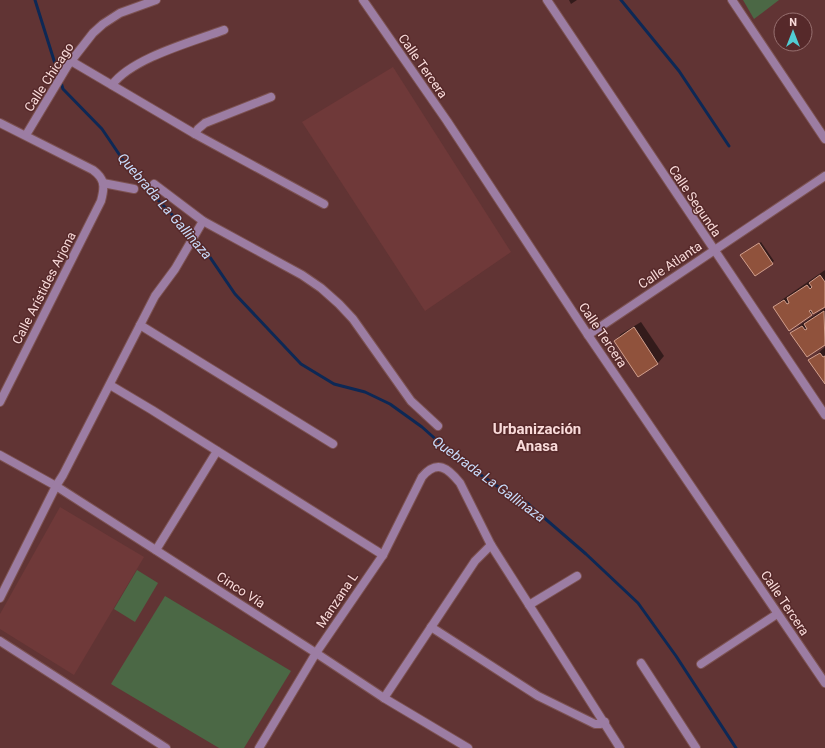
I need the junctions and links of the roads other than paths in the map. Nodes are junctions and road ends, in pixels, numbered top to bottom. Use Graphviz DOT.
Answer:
graph roads {
  1 [pos="156,0"];
  2 [pos="363,0"];
  3 [pos="547,0"];
  4 [pos="732,0"];
  5 [pos="224,30"];
  6 [pos="69,63"];
  7 [pos="112,85"];
  8 [pos="271,97"];
  9 [pos="0,123"];
  10 [pos="195,134"];
  11 [pos="26,135"];
  12 [pos="825,139"];
  13 [pos="825,176"];
  14 [pos="104,184"];
  15 [pos="154,184"];
  16 [pos="134,189"];
  17 [pos="324,204"];
  18 [pos="203,221"];
  19 [pos="714,250"];
  20 [pos="140,325"];
  21 [pos="588,335"];
  22 [pos="110,385"];
  23 [pos="0,402"];
  24 [pos="825,414"];
  25 [pos="438,426"];
  26 [pos="333,444"];
  27 [pos="217,451"];
  28 [pos="0,454"];
  29 [pos="56,486"];
  30 [pos="491,545"];
  31 [pos="156,550"];
  32 [pos="383,555"];
  33 [pos="577,576"];
  34 [pos="0,598"];
  35 [pos="529,605"];
  36 [pos="777,614"];
  37 [pos="431,627"];
  38 [pos="0,641"];
  39 [pos="316,653"];
  40 [pos="640,662"];
  41 [pos="701,664"];
  42 [pos="825,683"];
  43 [pos="384,698"];
  44 [pos="605,722"];
  45 [pos="166,748"];
  46 [pos="259,748"];
  47 [pos="468,748"];
  48 [pos="620,748"];
  49 [pos="696,748"];
  1 -- 6 [label="street, Calle Chicago"];
  2 -- 21 [label="street, Calle Tercera"];
  3 -- 19 [label="street, Calle Segunda"];
  4 -- 12 [label="street"];
  5 -- 7 [label="street"];
  6 -- 7 [label="street"];
  6 -- 11 [label="street, Calle Chicago"];
  7 -- 10 [label="street"];
  8 -- 10 [label="street"];
  9 -- 11 [label="street"];
  10 -- 17 [label="street"];
  11 -- 14 [label="street"];
  13 -- 19 [label="street, Calle Atlanta"];
  14 -- 16 [label="street"];
  14 -- 23 [label="street, Calle Arístides Arjona"];
  15 -- 18 [label="street"];
  18 -- 20 [label="street"];
  18 -- 25 [label="street"];
  19 -- 21 [label="street, Calle Atlanta"];
  19 -- 24 [label="street, Calle Segunda"];
  20 -- 22 [label="street"];
  20 -- 26 [label="street"];
  21 -- 36 [label="street, Calle Tercera"];
  22 -- 27 [label="street"];
  22 -- 29 [label="street"];
  27 -- 31 [label="street"];
  27 -- 32 [label="street"];
  28 -- 29 [label="street, Cinco Vía"];
  29 -- 31 [label="street, Cinco Vía"];
  29 -- 34 [label="street"];
  30 -- 32 [label="street, Manzana L"];
  30 -- 35 [label="street"];
  30 -- 37 [label="street"];
  31 -- 39 [label="street, Cinco Vía"];
  32 -- 39 [label="street, Manzana L"];
  33 -- 35 [label="street"];
  35 -- 44 [label="street"];
  36 -- 41 [label="street"];
  36 -- 42 [label="street, Calle Tercera"];
  37 -- 43 [label="street"];
  37 -- 44 [label="street"];
  38 -- 45 [label="street"];
  39 -- 43 [label="street, Cinco Vía"];
  39 -- 46 [label="street, Manzana L"];
  40 -- 49 [label="street"];
  43 -- 47 [label="street, Cinco Vía"];
  44 -- 48 [label="street"];
}
